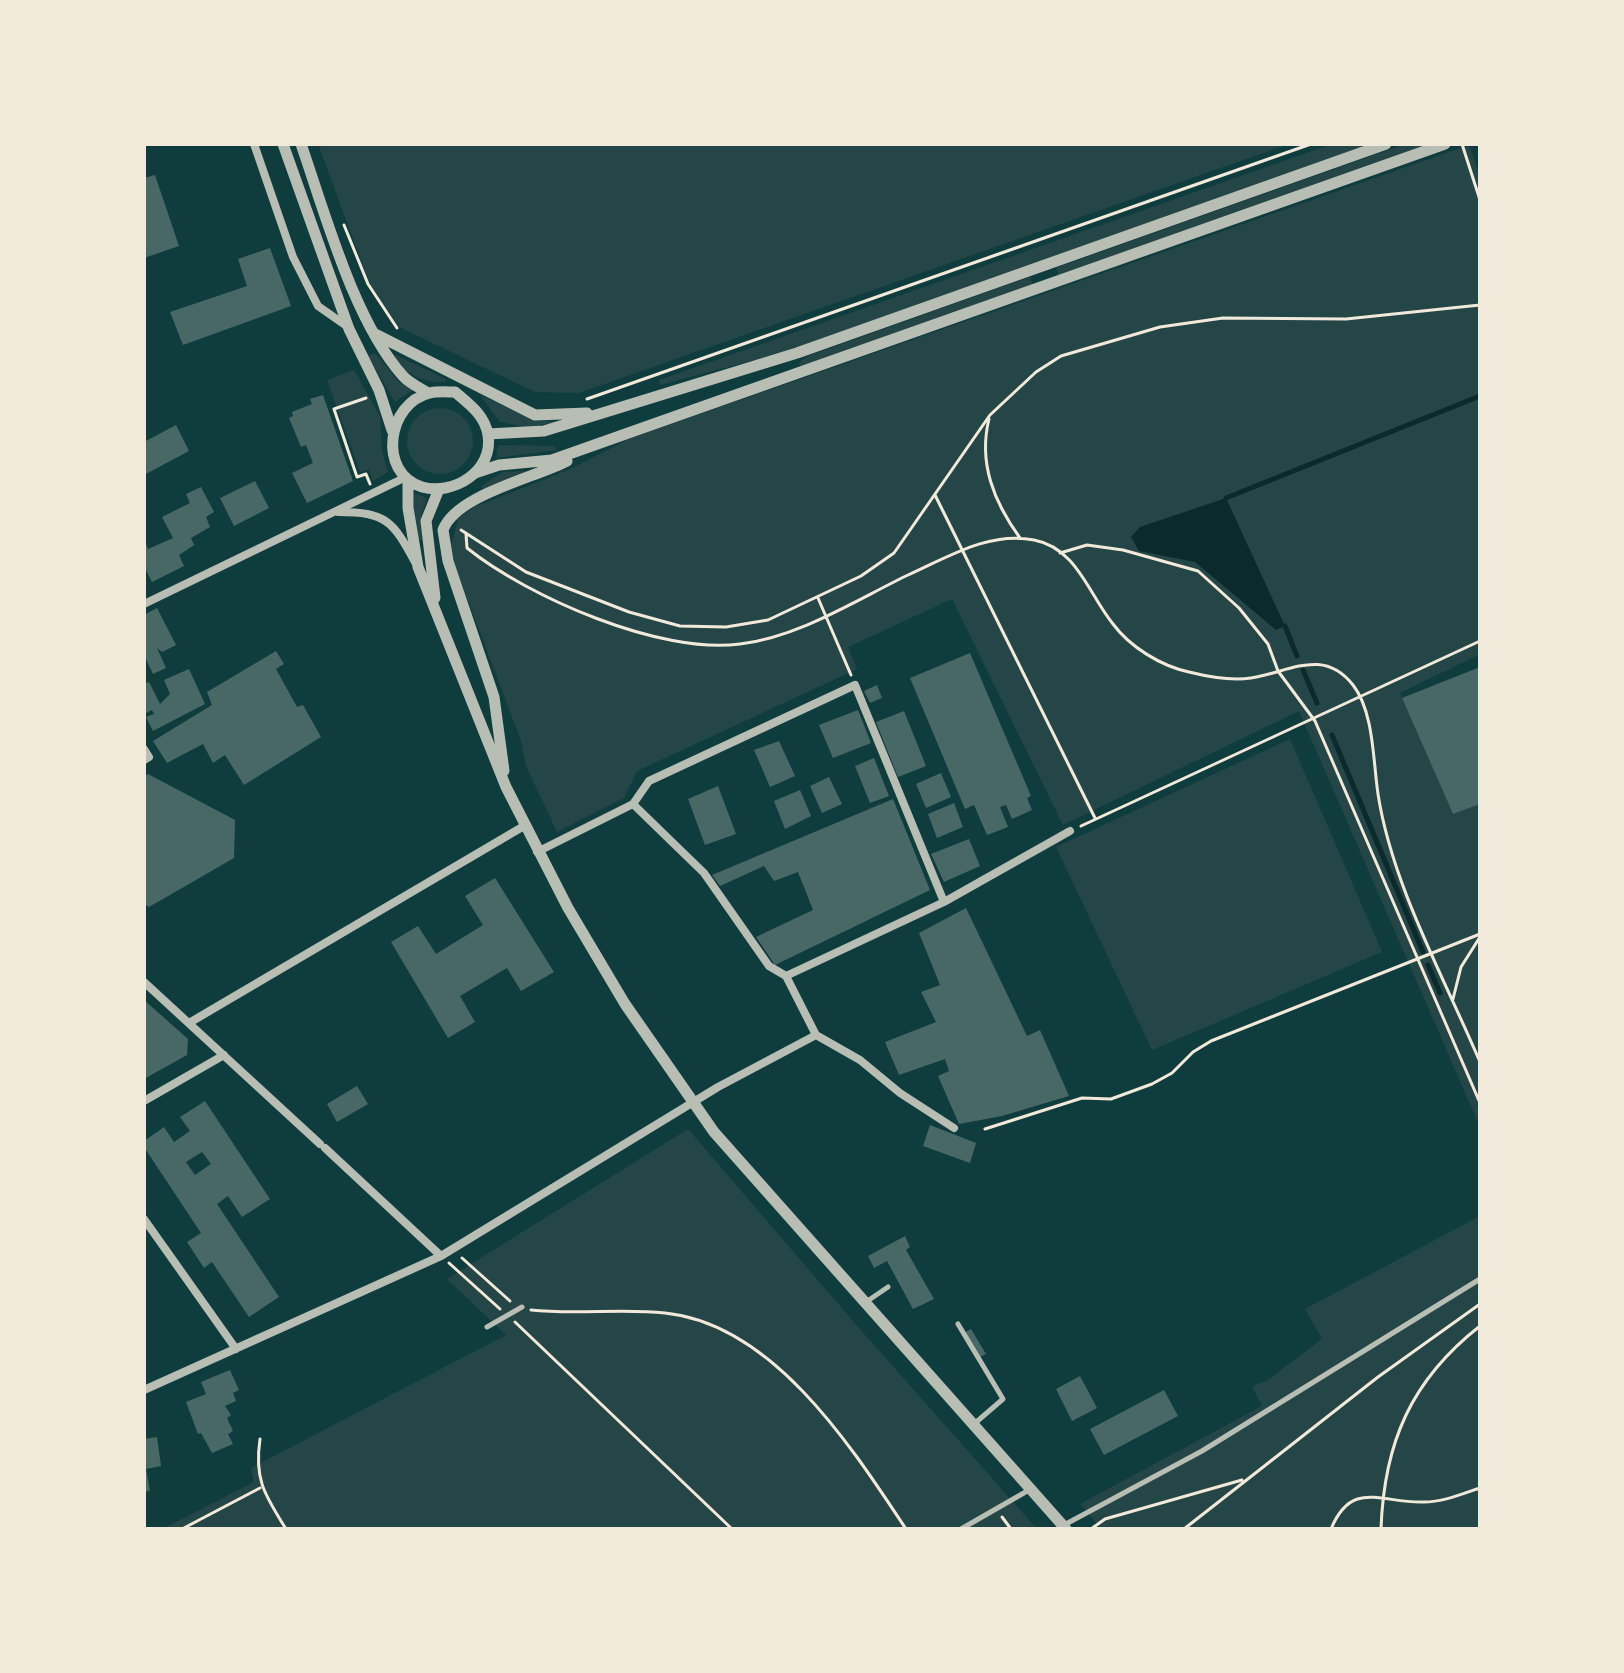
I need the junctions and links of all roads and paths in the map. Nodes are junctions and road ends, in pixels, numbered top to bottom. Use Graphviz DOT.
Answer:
graph roads {
  1 [pos="254,144"];
  2 [pos="283,144"];
  3 [pos="301,144"];
  4 [pos="1311,144"];
  5 [pos="1386,144"];
  6 [pos="1445,144"];
  7 [pos="1462,144"];
  8 [pos="1480,200"];
  9 [pos="342,220"];
  10 [pos="1480,305"];
  11 [pos="349,329"];
  12 [pos="398,330"];
  13 [pos="374,334"];
  14 [pos="428,393"];
  15 [pos="583,400"];
  16 [pos="603,413"];
  17 [pos="990,415"];
  18 [pos="392,430"];
  19 [pos="488,434"];
  20 [pos="622,434"];
  21 [pos="475,473"];
  22 [pos="406,479"];
  23 [pos="439,489"];
  24 [pos="935,495"];
  25 [pos="333,512"];
  26 [pos="1021,539"];
  27 [pos="964,549"];
  28 [pos="1060,553"];
  29 [pos="418,567"];
  30 [pos="818,598"];
  31 [pos="144,604"];
  32 [pos="825,614"];
  33 [pos="439,621"];
  34 [pos="1480,641"];
  35 [pos="1278,671"];
  36 [pos="855,685"];
  37 [pos="1361,699"];
  38 [pos="1315,721"];
  39 [pos="144,749"];
  40 [pos="144,760"];
  41 [pos="506,787"];
  42 [pos="633,804"];
  43 [pos="1096,820"];
  44 [pos="524,826"];
  45 [pos="1070,831"];
  46 [pos="537,852"];
  47 [pos="944,902"];
  48 [pos="1480,935"];
  49 [pos="1433,953"];
  50 [pos="1417,959"];
  51 [pos="786,976"];
  52 [pos="144,982"];
  53 [pos="1453,999"];
  54 [pos="189,1023"];
  55 [pos="816,1035"];
  56 [pos="224,1055"];
  57 [pos="1480,1062"];
  58 [pos="144,1101"];
  59 [pos="1480,1103"];
  60 [pos="692,1104"];
  61 [pos="954,1128"];
  62 [pos="985,1129"];
  63 [pos="144,1219"];
  64 [pos="454,1248"];
  65 [pos="441,1256"];
  66 [pos="1480,1279"];
  67 [pos="888,1287"];
  68 [pos="862,1304"];
  69 [pos="1480,1304"];
  70 [pos="522,1307"];
  71 [pos="508,1316"];
  72 [pos="958,1324"];
  73 [pos="1480,1326"];
  74 [pos="487,1327"];
  75 [pos="236,1349"];
  76 [pos="144,1390"];
  77 [pos="973,1425"];
  78 [pos="260,1439"];
  79 [pos="1245,1479"];
  80 [pos="261,1487"];
  81 [pos="1480,1488"];
  82 [pos="1030,1490"];
  83 [pos="1383,1497"];
  84 [pos="998,1511"];
  85 [pos="1064,1527"];
  86 [pos="182,1529"];
  87 [pos="286,1529"];
  88 [pos="730,1529"];
  89 [pos="906,1529"];
  90 [pos="961,1529"];
  91 [pos="1011,1529"];
  92 [pos="1091,1529"];
  93 [pos="1184,1529"];
  94 [pos="1331,1529"];
  95 [pos="1381,1529"];
  1 -- 11 [label="street"];
  2 -- 11 [label="street"];
  3 -- 13 [label="street"];
  4 -- 15 [label="path"];
  5 -- 16 [label="street"];
  6 -- 20 [label="street"];
  7 -- 8 [label="path"];
  9 -- 12 [label="path"];
  10 -- 17 [label="path"];
  11 -- 18 [label="street"];
  13 -- 14 [label="street"];
  13 -- 16 [label="street"];
  14 -- 18 [label="street"];
  14 -- 19 [label="street"];
  16 -- 19 [label="street"];
  17 -- 24 [label="path"];
  17 -- 26 [label="path"];
  18 -- 22 [label="street"];
  19 -- 21 [label="street"];
  20 -- 21 [label="street"];
  20 -- 41 [label="street"];
  21 -- 23 [label="street"];
  22 -- 23 [label="street"];
  22 -- 25 [label="street"];
  22 -- 29 [label="street"];
  23 -- 33 [label="street"];
  24 -- 27 [label="path"];
  24 -- 30 [label="path"];
  25 -- 29 [label="street"];
  25 -- 31 [label="street"];
  26 -- 27 [label="path"];
  26 -- 28 [label="path"];
  27 -- 32 [label="path"];
  27 -- 43 [label="path"];
  28 -- 35 [label="path"];
  28 -- 35 [label="path"];
  29 -- 33 [label="street"];
  30 -- 32 [label="path"];
  30 -- 32 [label="path"];
  32 -- 36 [label="path"];
  33 -- 41 [label="street"];
  34 -- 37 [label="path"];
  35 -- 37 [label="path"];
  35 -- 38 [label="path"];
  36 -- 42 [label="street"];
  36 -- 47 [label="street"];
  37 -- 38 [label="path"];
  37 -- 49 [label="path"];
  38 -- 43 [label="path"];
  38 -- 50 [label="path"];
  39 -- 40 [label="street"];
  41 -- 44 [label="street"];
  42 -- 46 [label="street"];
  42 -- 51 [label="street"];
  43 -- 45 [label="path"];
  44 -- 46 [label="street"];
  44 -- 54 [label="street"];
  45 -- 47 [label="street"];
  46 -- 60 [label="street"];
  47 -- 51 [label="street"];
  48 -- 49 [label="path"];
  48 -- 53 [label="path"];
  49 -- 50 [label="path"];
  49 -- 53 [label="path"];
  50 -- 59 [label="path"];
  50 -- 62 [label="path"];
  51 -- 55 [label="street"];
  52 -- 54 [label="street"];
  53 -- 57 [label="path"];
  54 -- 56 [label="street"];
  55 -- 60 [label="street"];
  55 -- 61 [label="street"];
  56 -- 58 [label="street"];
  56 -- 65 [label="street"];
  60 -- 64 [label="street"];
  60 -- 68 [label="street"];
  63 -- 75 [label="street"];
  64 -- 65 [label="street"];
  64 -- 70 [label="path"];
  65 -- 71 [label="path"];
  65 -- 75 [label="street"];
  66 -- 85 [label="lane"];
  67 -- 68 [label="lane"];
  68 -- 77 [label="street"];
  69 -- 79 [label="path"];
  70 -- 71 [label="lane"];
  70 -- 89 [label="path"];
  71 -- 74 [label="lane"];
  71 -- 88 [label="path"];
  72 -- 77 [label="lane"];
  73 -- 83 [label="path"];
  75 -- 76 [label="street"];
  77 -- 82 [label="street"];
  78 -- 80 [label="path"];
  79 -- 92 [label="path"];
  79 -- 93 [label="path"];
  80 -- 86 [label="path"];
  80 -- 87 [label="path"];
  81 -- 83 [label="path"];
  82 -- 84 [label="lane"];
  82 -- 85 [label="street"];
  83 -- 94 [label="path"];
  83 -- 95 [label="path"];
  84 -- 90 [label="lane"];
  84 -- 91 [label="path"];
}
